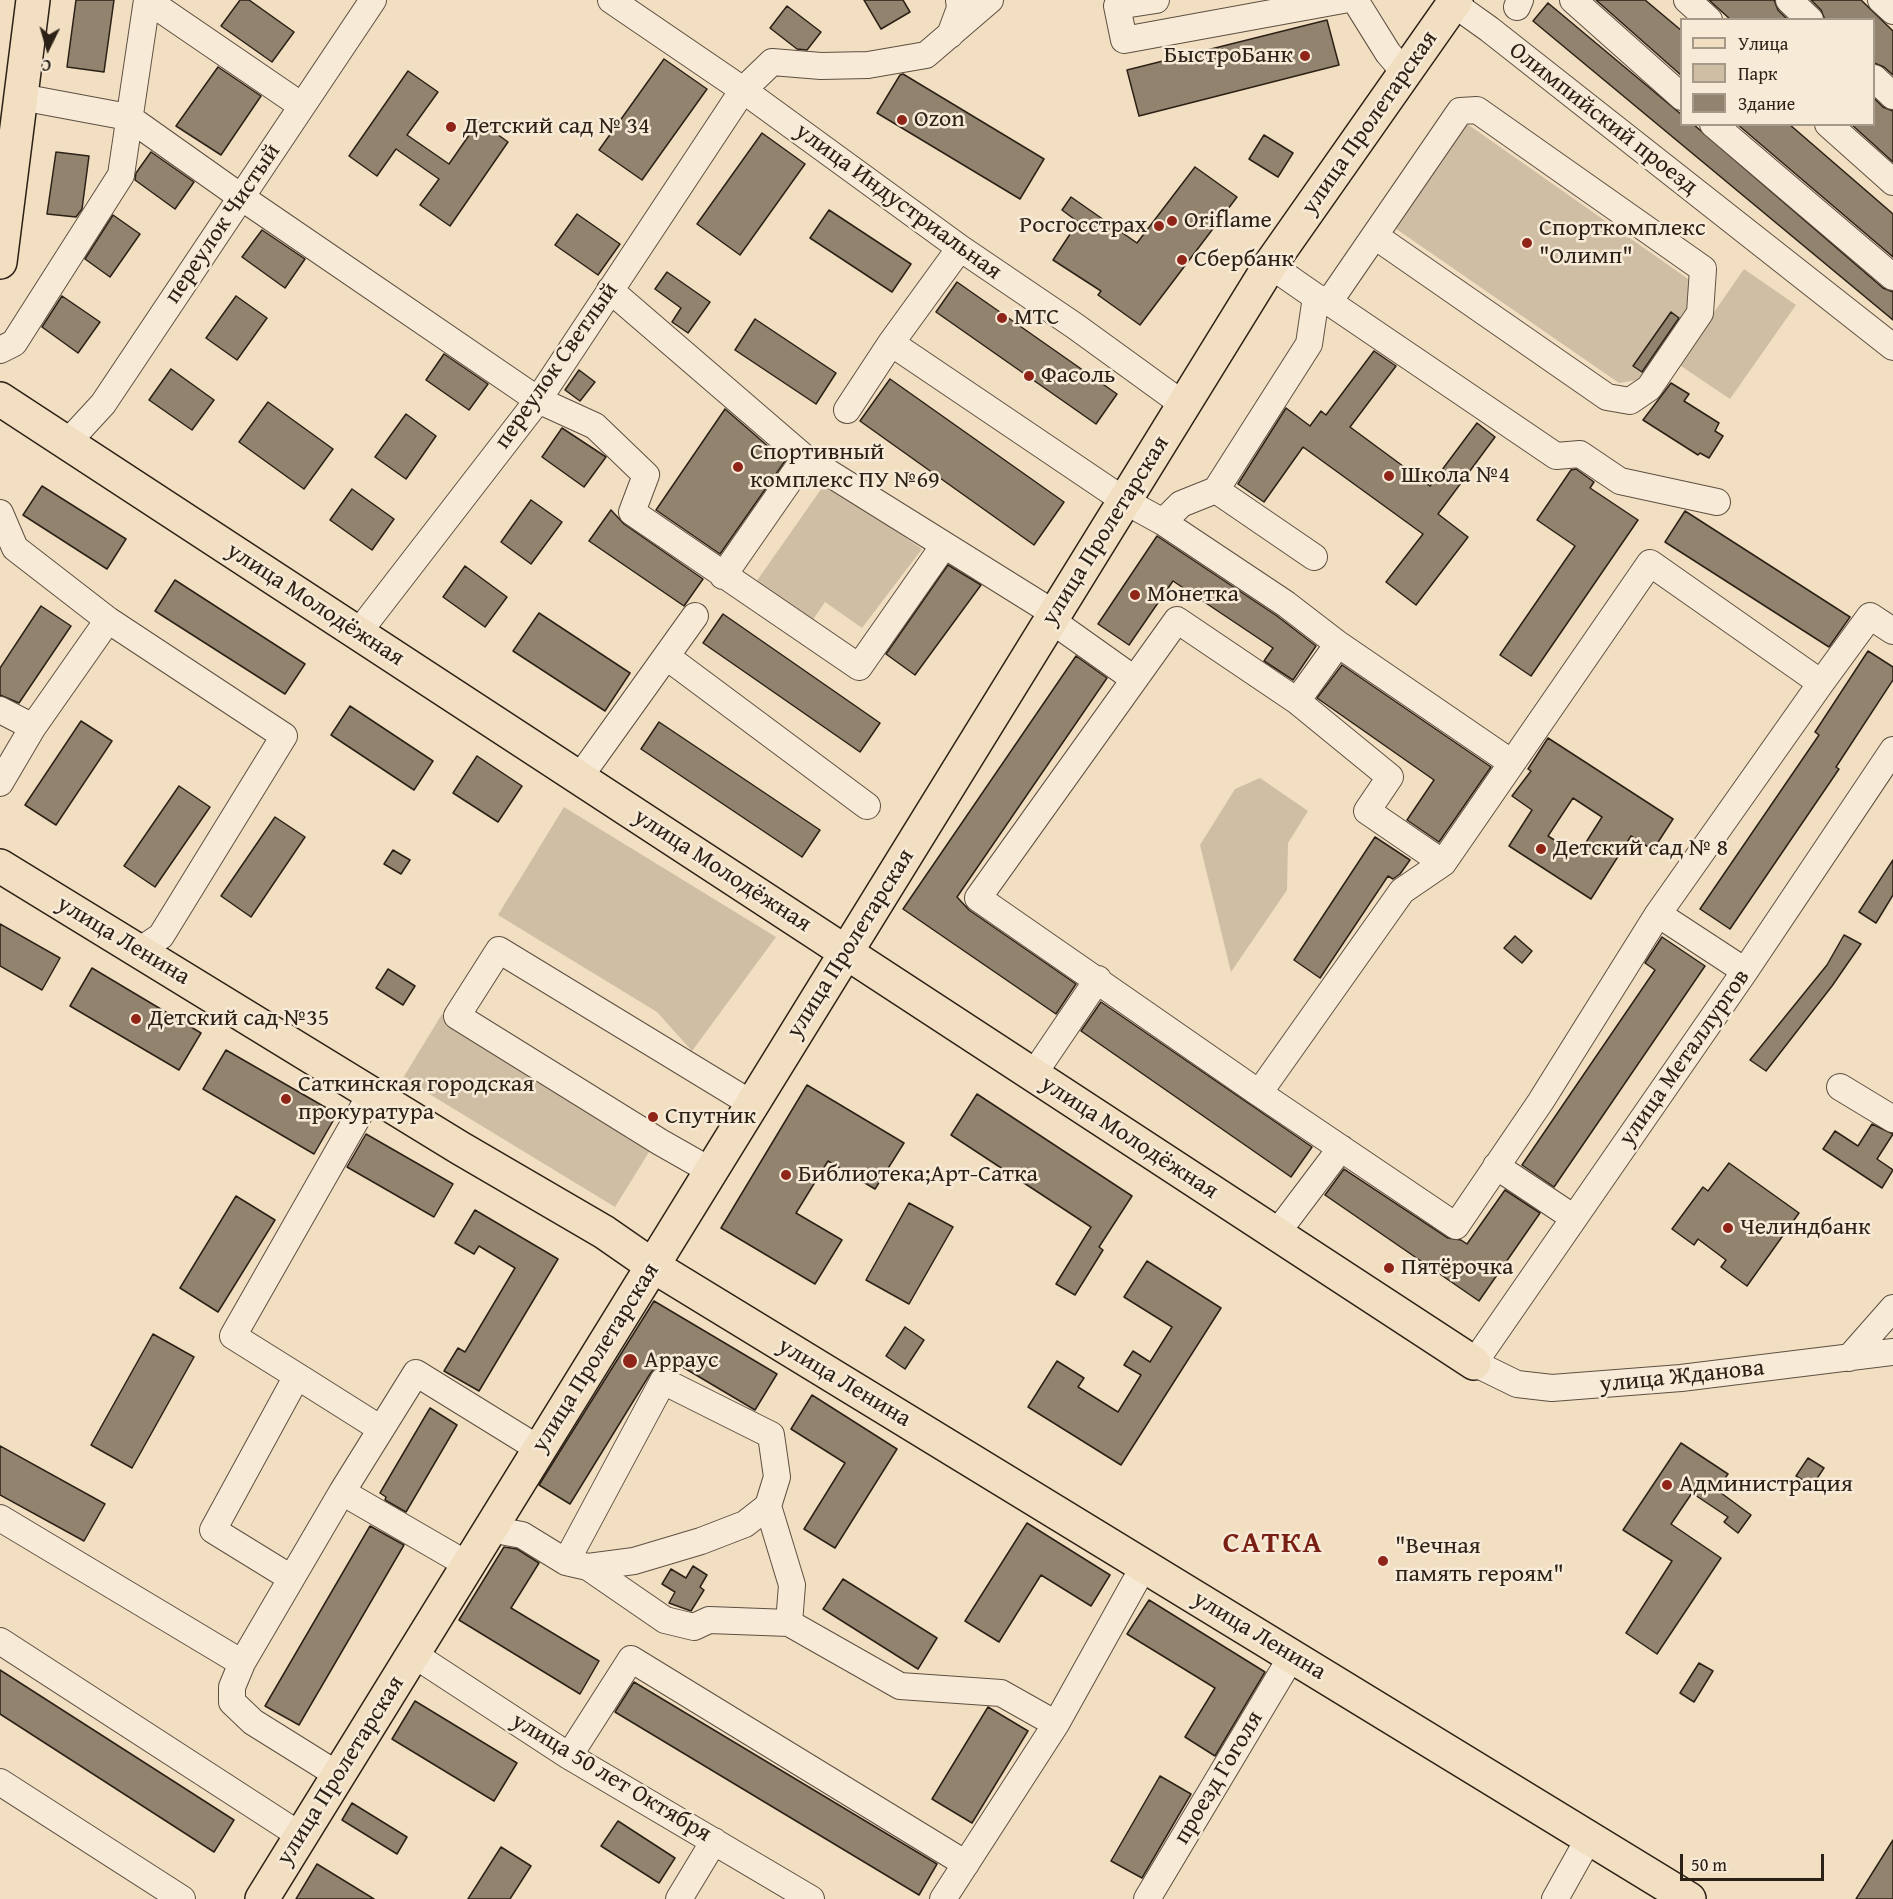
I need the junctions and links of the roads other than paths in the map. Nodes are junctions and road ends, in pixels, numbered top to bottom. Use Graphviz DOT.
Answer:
graph roads {
  1 [pos="33,0"];
  2 [pos="147,0"];
  3 [pos="373,0"];
  4 [pos="610,0"];
  5 [pos="959,0"];
  6 [pos="990,0"];
  7 [pos="1156,0"];
  8 [pos="1342,0"];
  9 [pos="1355,0"];
  10 [pos="1573,0"];
  11 [pos="1687,0"];
  12 [pos="1789,0"];
  13 [pos="1881,0"];
  14 [pos="1455,2"];
  15 [pos="1893,11"];
  16 [pos="1707,18"];
  17 [pos="1808,18"];
  18 [pos="950,35"];
  19 [pos="1406,74"];
  20 [pos="1875,79"];
  21 [pos="743,90"];
  22 [pos="1680,95"];
  23 [pos="1893,96"];
  24 [pos="21,97"];
  25 [pos="302,106"];
  26 [pos="128,117"];
  27 [pos="1715,126"];
  28 [pos="1830,126"];
  29 [pos="1893,182"];
  30 [pos="241,197"];
  31 [pos="1375,236"];
  32 [pos="960,248"];
  33 [pos="0,262"];
  34 [pos="1270,265"];
  35 [pos="1893,277"];
  36 [pos="610,290"];
  37 [pos="1323,300"];
  38 [pos="891,343"];
  39 [pos="1893,346"];
  40 [pos="0,351"];
  41 [pos="0,399"];
  42 [pos="538,400"];
  43 [pos="1184,405"];
  44 [pos="847,410"];
  45 [pos="68,443"];
  46 [pos="805,458"];
  47 [pos="1216,490"];
  48 [pos="1125,501"];
  49 [pos="1717,502"];
  50 [pos="0,513"];
  51 [pos="1163,522"];
  52 [pos="938,554"];
  53 [pos="1314,557"];
  54 [pos="723,576"];
  55 [pos="695,616"];
  56 [pos="1053,617"];
  57 [pos="108,620"];
  58 [pos="1893,632"];
  59 [pos="358,633"];
  60 [pos="1338,644"];
  61 [pos="667,657"];
  62 [pos="1134,679"];
  63 [pos="1821,683"];
  64 [pos="1297,701"];
  65 [pos="0,710"];
  66 [pos="33,727"];
  67 [pos="1893,750"];
  68 [pos="1512,763"];
  69 [pos="579,778"];
  70 [pos="0,783"];
  71 [pos="867,806"];
  72 [pos="1443,862"];
  73 [pos="0,866"];
  74 [pos="1658,914"];
  75 [pos="139,951"];
  76 [pos="846,952"];
  77 [pos="1745,971"];
  78 [pos="1098,979"];
  79 [pos="1033,1075"];
  80 [pos="1840,1087"];
  81 [pos="372,1092"];
  82 [pos="1259,1093"];
  83 [pos="752,1104"];
  84 [pos="1893,1119"];
  85 [pos="1341,1148"];
  86 [pos="1496,1166"];
  87 [pos="711,1171"];
  88 [pos="1574,1218"];
  89 [pos="1276,1234"];
  90 [pos="653,1266"];
  91 [pos="1893,1308"];
  92 [pos="1893,1352"];
  93 [pos="1849,1358"];
  94 [pos="1474,1364"];
  95 [pos="297,1376"];
  96 [pos="381,1430"];
  97 [pos="539,1449"];
  98 [pos="342,1492"];
  99 [pos="768,1506"];
  100 [pos="0,1518"];
  101 [pos="490,1529"];
  102 [pos="577,1564"];
  103 [pos="468,1565"];
  104 [pos="1144,1566"];
  105 [pos="291,1578"];
  106 [pos="789,1623"];
  107 [pos="0,1641"];
  108 [pos="413,1654"];
  109 [pos="1292,1656"];
  110 [pos="242,1663"];
  111 [pos="1056,1724"];
  112 [pos="569,1756"];
  113 [pos="338,1775"];
  114 [pos="0,1782"];
  115 [pos="301,1836"];
  116 [pos="1589,1838"];
  117 [pos="714,1841"];
  118 [pos="966,1864"];
  119 [pos="182,1899"];
  120 [pos="262,1899"];
  121 [pos="679,1899"];
  122 [pos="811,1899"];
  123 [pos="944,1899"];
  124 [pos="1147,1899"];
  125 [pos="1555,1899"];
  126 [pos="1689,1899"];
  1 -- 24 [label="main road"];
  2 -- 25 [label="street"];
  2 -- 26 [label="street"];
  3 -- 25 [label="street, переулок Чистый"];
  4 -- 21 [label="street, улица Индустриальная"];
  5 -- 18 [label="street"];
  6 -- 18 [label="street, переулок Светлый"];
  7 -- 8 [label="street"];
  9 -- 19 [label="street"];
  10 -- 22 [label="street"];
  11 -- 16 [label="street"];
  12 -- 17 [label="street"];
  13 -- 15 [label="street"];
  14 -- 19 [label="main road, улица Пролетарская"];
  14 -- 39 [label="street, Олимпийский проезд"];
  18 -- 21 [label="street, переулок Светлый"];
  19 -- 34 [label="main road, улица Пролетарская"];
  20 -- 23 [label="street"];
  21 -- 32 [label="street, улица Индустриальная"];
  21 -- 36 [label="street, переулок Светлый"];
  24 -- 26 [label="street"];
  24 -- 33 [label="main road"];
  25 -- 30 [label="street, переулок Чистый"];
  26 -- 30 [label="street"];
  26 -- 40 [label="street"];
  27 -- 35 [label="street"];
  28 -- 29 [label="street"];
  30 -- 42 [label="street"];
  30 -- 45 [label="street, переулок Чистый"];
  31 -- 31 [label="street"];
  31 -- 37 [label="street"];
  32 -- 38 [label="street"];
  32 -- 43 [label="street, улица Индустриальная"];
  34 -- 37 [label="street"];
  34 -- 43 [label="main road, улица Пролетарская"];
  36 -- 42 [label="street, переулок Светлый"];
  36 -- 46 [label="street"];
  37 -- 47 [label="street"];
  37 -- 49 [label="street"];
  38 -- 44 [label="street"];
  38 -- 48 [label="street"];
  41 -- 45 [label="main road, улица Молодёжная"];
  42 -- 54 [label="street"];
  42 -- 59 [label="street, переулок Светлый"];
  43 -- 48 [label="main road, улица Пролетарская"];
  45 -- 59 [label="main road, улица Молодёжная"];
  46 -- 54 [label="street"];
  46 -- 56 [label="street"];
  47 -- 51 [label="street"];
  47 -- 53 [label="street"];
  48 -- 51 [label="street"];
  48 -- 56 [label="main road, улица Пролетарская"];
  50 -- 57 [label="street"];
  51 -- 60 [label="street"];
  52 -- 54 [label="street"];
  55 -- 61 [label="street"];
  56 -- 62 [label="street"];
  56 -- 76 [label="main road, улица Пролетарская"];
  57 -- 66 [label="street"];
  57 -- 75 [label="street"];
  58 -- 63 [label="street"];
  59 -- 69 [label="main road, улица Молодёжная"];
  60 -- 64 [label="street"];
  60 -- 68 [label="street"];
  61 -- 69 [label="street"];
  61 -- 71 [label="street"];
  62 -- 64 [label="street"];
  62 -- 78 [label="street"];
  63 -- 68 [label="street"];
  63 -- 74 [label="street"];
  64 -- 72 [label="street"];
  65 -- 66 [label="street"];
  66 -- 70 [label="street"];
  67 -- 77 [label="street, улица Металлургов"];
  68 -- 72 [label="street"];
  69 -- 76 [label="main road, улица Молодёжная"];
  72 -- 82 [label="street"];
  73 -- 75 [label="main road, улица Ленина"];
  74 -- 77 [label="street"];
  74 -- 86 [label="street"];
  75 -- 81 [label="main road, улица Ленина"];
  76 -- 79 [label="main road, улица Молодёжная"];
  76 -- 83 [label="main road, улица Пролетарская"];
  77 -- 88 [label="street, улица Металлургов"];
  78 -- 79 [label="street"];
  78 -- 82 [label="street"];
  79 -- 89 [label="main road, улица Молодёжная"];
  80 -- 84 [label="street"];
  81 -- 90 [label="main road, улица Ленина"];
  81 -- 95 [label="street"];
  82 -- 85 [label="street"];
  83 -- 87 [label="main road, улица Пролетарская"];
  83 -- 87 [label="street"];
  85 -- 86 [label="street"];
  85 -- 89 [label="street"];
  86 -- 88 [label="street"];
  87 -- 90 [label="main road, улица Пролетарская"];
  88 -- 94 [label="street, улица Металлургов"];
  89 -- 94 [label="main road, улица Молодёжная"];
  90 -- 97 [label="main road, улица Пролетарская"];
  90 -- 104 [label="main road, улица Ленина"];
  91 -- 93 [label="street"];
  92 -- 93 [label="street, улица Жданова"];
  93 -- 94 [label="street, улица Жданова"];
  95 -- 96 [label="street"];
  95 -- 105 [label="street"];
  96 -- 97 [label="street"];
  96 -- 98 [label="street"];
  97 -- 101 [label="main road, улица Пролетарская"];
  98 -- 103 [label="street"];
  98 -- 105 [label="street"];
  99 -- 102 [label="street"];
  99 -- 102 [label="street"];
  99 -- 106 [label="street"];
  100 -- 110 [label="street"];
  101 -- 102 [label="street"];
  101 -- 103 [label="main road, улица Пролетарская"];
  102 -- 106 [label="street"];
  103 -- 108 [label="main road, улица Пролетарская"];
  104 -- 109 [label="main road, улица Ленина"];
  104 -- 111 [label="street"];
  105 -- 110 [label="street"];
  106 -- 111 [label="street"];
  107 -- 115 [label="street"];
  108 -- 112 [label="street, улица 50 лет Октября"];
  108 -- 113 [label="main road, улица Пролетарская"];
  109 -- 116 [label="main road, улица Ленина"];
  109 -- 124 [label="street, проезд Гоголя"];
  110 -- 113 [label="street"];
  111 -- 118 [label="street"];
  112 -- 117 [label="street, улица 50 лет Октября"];
  112 -- 118 [label="street"];
  113 -- 115 [label="main road, улица Пролетарская"];
  114 -- 119 [label="street"];
  115 -- 120 [label="main road, улица Пролетарская"];
  116 -- 125 [label="street"];
  116 -- 126 [label="main road, улица Ленина"];
  117 -- 121 [label="street"];
  117 -- 122 [label="street, улица 50 лет Октября"];
  118 -- 123 [label="street"];
}
